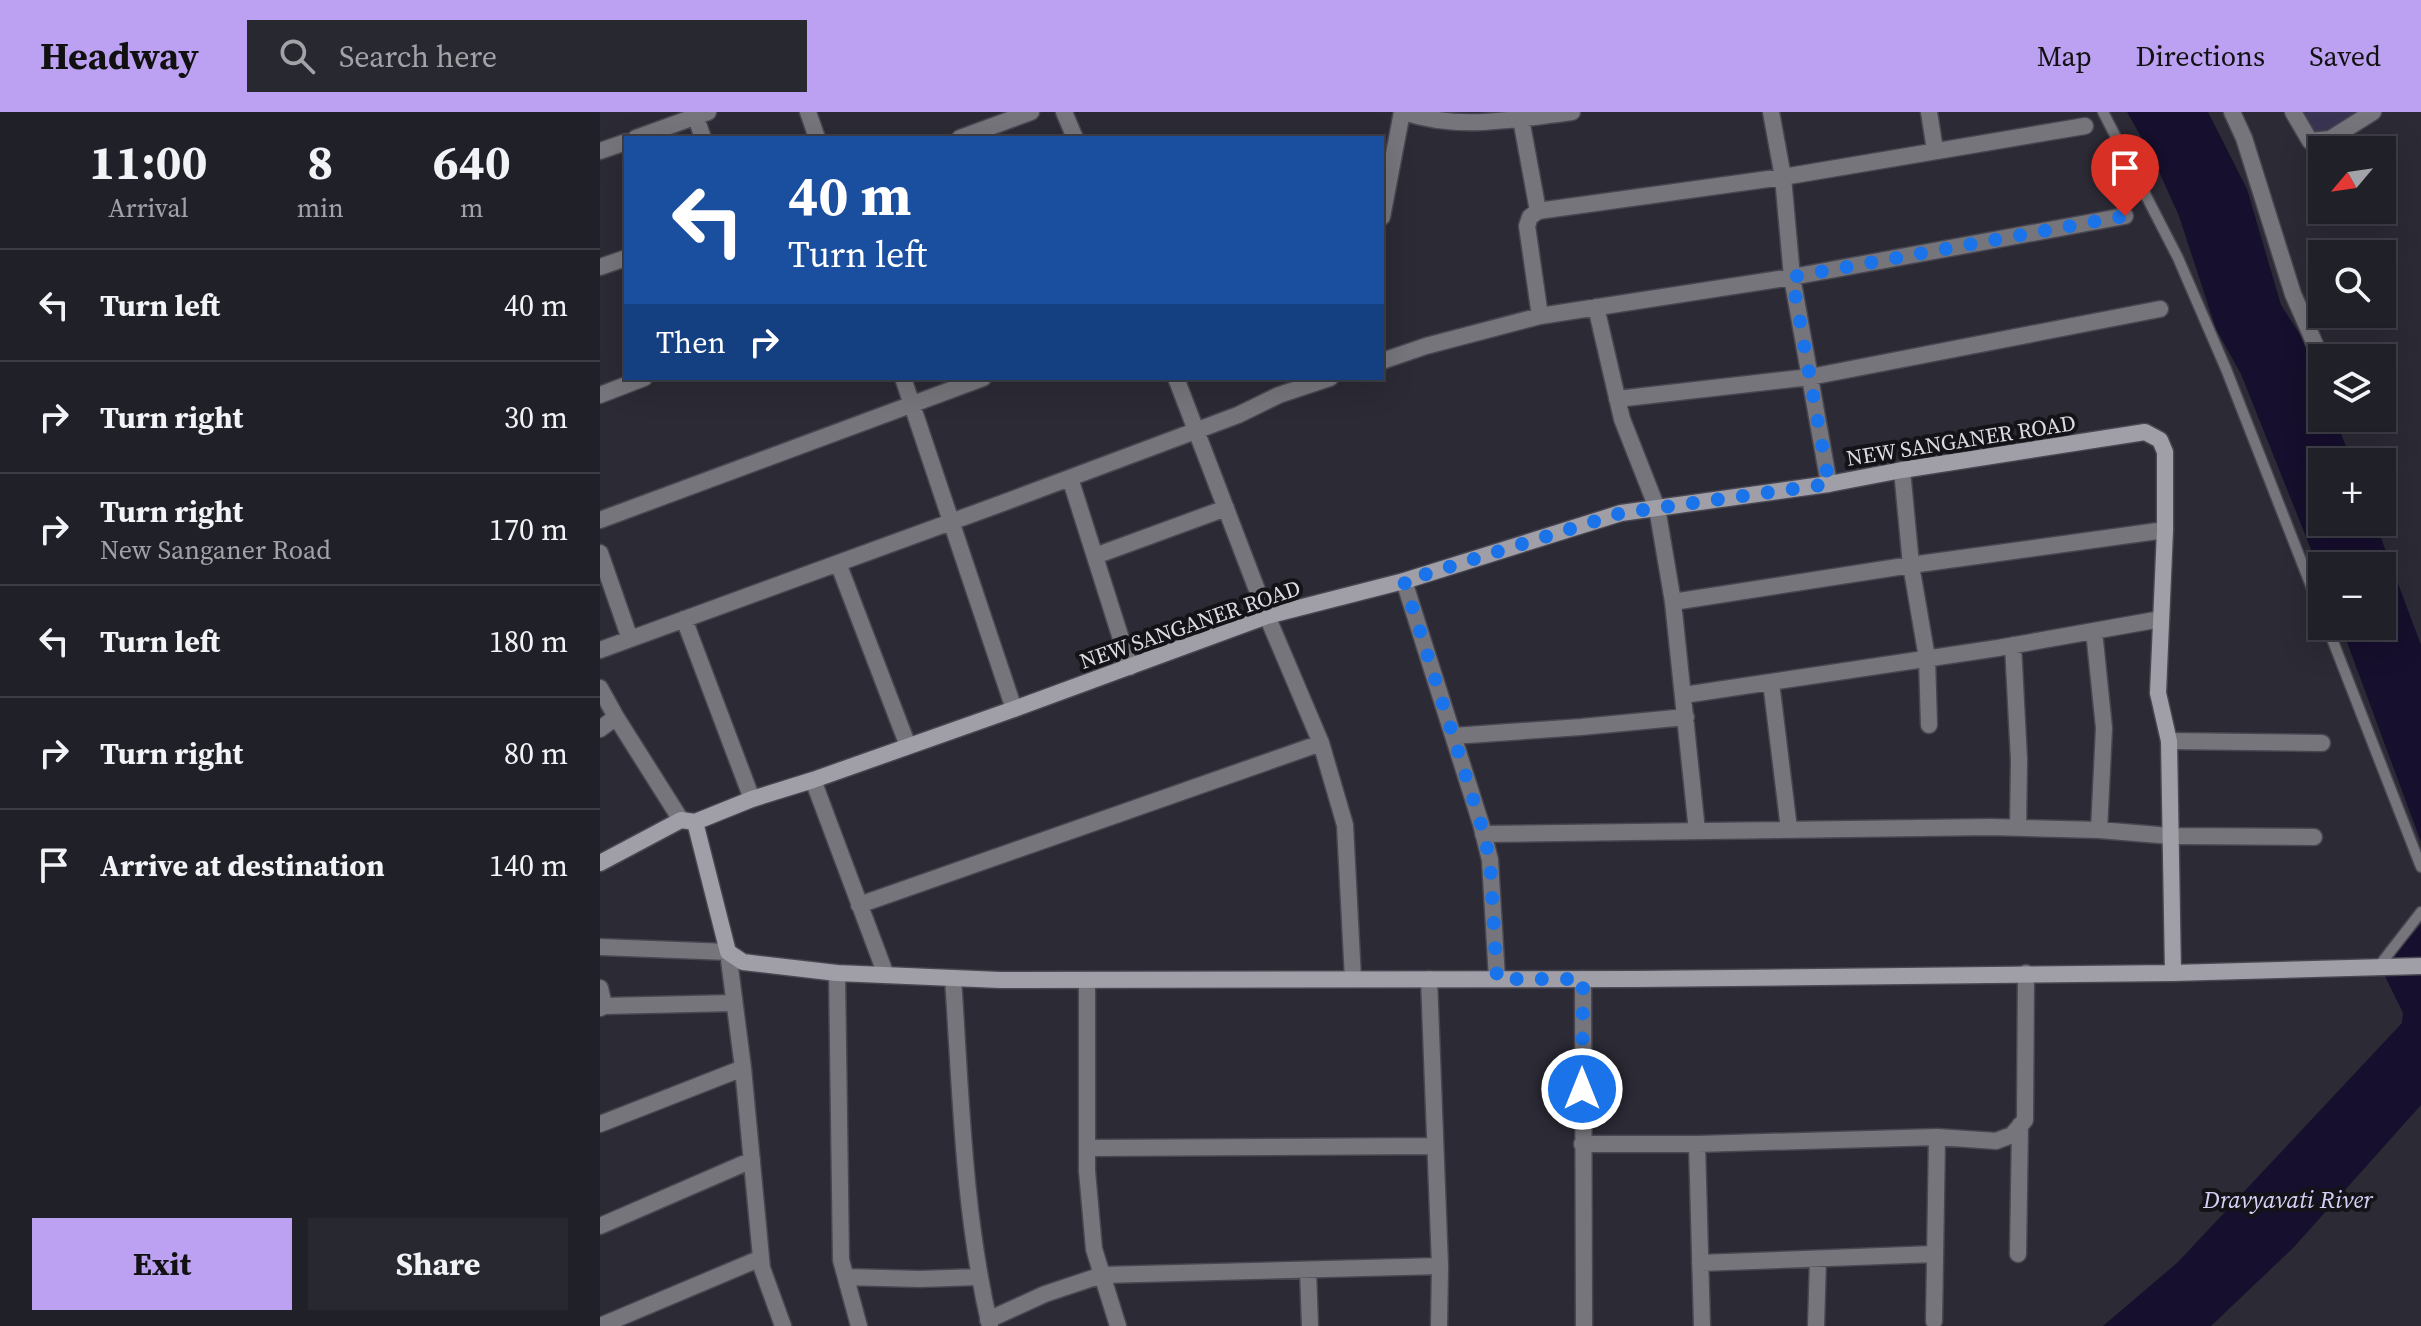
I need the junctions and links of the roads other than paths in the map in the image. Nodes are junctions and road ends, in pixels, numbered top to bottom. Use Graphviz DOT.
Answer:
graph roads {
  1 [pos="808,112"];
  2 [pos="1031,112"];
  3 [pos="1064,112"];
  4 [pos="1403,112"];
  5 [pos="1572,112"];
  6 [pos="1771,112"];
  7 [pos="1929,112"];
  8 [pos="2103,112"];
  9 [pos="2232,112"];
  10 [pos="2293,112"];
  11 [pos="2373,112"];
  12 [pos="699,113"];
  13 [pos="1521,119"];
  14 [pos="2085,126"];
  15 [pos="641,136"];
  16 [pos="703,136"];
  17 [pos="816,136"];
  18 [pos="965,136"];
  19 [pos="1074,136"];
  20 [pos="624,143"];
  21 [pos="1935,150"];
  22 [pos="600,151"];
  23 [pos="1783,177"];
  24 [pos="1384,207"];
  25 [pos="1538,211"];
  26 [pos="2125,216"];
  27 [pos="624,259"];
  28 [pos="600,267"];
  29 [pos="1792,277"];
  30 [pos="1596,307"];
  31 [pos="2160,309"];
  32 [pos="1540,316"];
  33 [pos="2315,344"];
  34 [pos="1384,360"];
  35 [pos="1810,377"];
  36 [pos="639,380"];
  37 [pos="904,380"];
  38 [pos="978,380"];
  39 [pos="1177,380"];
  40 [pos="1286,380"];
  41 [pos="1324,380"];
  42 [pos="600,395"];
  43 [pos="1279,395"];
  44 [pos="1617,399"];
  45 [pos="913,404"];
  46 [pos="1198,430"];
  47 [pos="1902,470"];
  48 [pos="1070,478"];
  49 [pos="1829,484"];
  50 [pos="1226,508"];
  51 [pos="1657,508"];
  52 [pos="600,520"];
  53 [pos="951,522"];
  54 [pos="2165,530"];
  55 [pos="600,553"];
  56 [pos="1095,556"];
  57 [pos="838,563"];
  58 [pos="1911,565"];
  59 [pos="2308,578"];
  60 [pos="1404,581"];
  61 [pos="1673,602"];
  62 [pos="1267,616"];
  63 [pos="684,619"];
  64 [pos="2161,619"];
  65 [pos="2094,631"];
  66 [pos="630,639"];
  67 [pos="2332,640"];
  68 [pos="2013,645"];
  69 [pos="600,650"];
  70 [pos="1927,658"];
  71 [pos="1130,667"];
  72 [pos="1771,682"];
  73 [pos="600,688"];
  74 [pos="1684,695"];
  75 [pos="1014,709"];
  76 [pos="616,717"];
  77 [pos="1686,717"];
  78 [pos="1929,725"];
  79 [pos="600,729"];
  80 [pos="1453,736"];
  81 [pos="2169,741"];
  82 [pos="1321,743"];
  83 [pos="2322,743"];
  84 [pos="908,746"];
  85 [pos="813,780"];
  86 [pos="752,799"];
  87 [pos="688,821"];
  88 [pos="2018,828"];
  89 [pos="1789,829"];
  90 [pos="2099,830"];
  91 [pos="1697,831"];
  92 [pos="1483,834"];
  93 [pos="2171,836"];
  94 [pos="2314,837"];
  95 [pos="600,863"];
  96 [pos="2421,867"];
  97 [pos="859,905"];
  98 [pos="2421,912"];
  99 [pos="600,947"];
  100 [pos="728,952"];
  101 [pos="2379,966"];
  102 [pos="2421,966"];
  103 [pos="837,973"];
  104 [pos="2026,973"];
  105 [pos="2173,973"];
  106 [pos="886,975"];
  107 [pos="953,978"];
  108 [pos="1353,979"];
  109 [pos="1429,979"];
  110 [pos="1497,979"];
  111 [pos="1583,979"];
  112 [pos="1087,980"];
  113 [pos="600,988"];
  114 [pos="734,1003"];
  115 [pos="602,1007"];
  116 [pos="743,1068"];
  117 [pos="600,1124"];
  118 [pos="2020,1125"];
  119 [pos="1937,1137"];
  120 [pos="1582,1144"];
  121 [pos="1697,1144"];
  122 [pos="1435,1146"];
  123 [pos="1087,1148"];
  124 [pos="752,1160"];
  125 [pos="600,1226"];
  126 [pos="1934,1254"];
  127 [pos="2018,1254"];
  128 [pos="761,1258"];
  129 [pos="1818,1259"];
  130 [pos="1700,1263"];
  131 [pos="1440,1266"];
  132 [pos="1308,1270"];
  133 [pos="1102,1275"];
  134 [pos="846,1277"];
  135 [pos="978,1277"];
  136 [pos="600,1319"];
  137 [pos="1934,1321"];
  138 [pos="989,1323"];
  139 [pos="602,1326"];
  140 [pos="783,1326"];
  141 [pos="859,1326"];
  142 [pos="1118,1326"];
  143 [pos="1310,1326"];
  144 [pos="1439,1326"];
  145 [pos="1584,1326"];
  146 [pos="1702,1326"];
  147 [pos="1816,1326"];
  1 -- 17 [label="street"];
  2 -- 18 [label="street"];
  3 -- 19 [label="street"];
  4 -- 13 [label="street"];
  4 -- 24 [label="street"];
  5 -- 13 [label="street"];
  6 -- 23 [label="street"];
  7 -- 21 [label="street"];
  8 -- 59 [label="lane"];
  9 -- 33 [label="street"];
  10 -- 11 [label="street"];
  12 -- 15 [label="street"];
  12 -- 16 [label="street"];
  13 -- 25 [label="street"];
  14 -- 21 [label="street"];
  20 -- 22 [label="street"];
  21 -- 23 [label="street"];
  23 -- 25 [label="street"];
  23 -- 29 [label="street"];
  25 -- 32 [label="street"];
  26 -- 29 [label="street"];
  27 -- 28 [label="street"];
  29 -- 30 [label="street"];
  29 -- 35 [label="street"];
  30 -- 32 [label="street"];
  30 -- 44 [label="street"];
  31 -- 35 [label="street"];
  32 -- 34 [label="street"];
  35 -- 44 [label="street"];
  35 -- 49 [label="street"];
  36 -- 42 [label="street"];
  37 -- 45 [label="street"];
  38 -- 45 [label="street"];
  39 -- 46 [label="street"];
  40 -- 43 [label="street"];
  41 -- 43 [label="street"];
  43 -- 46 [label="street"];
  44 -- 51 [label="street"];
  45 -- 52 [label="street"];
  45 -- 53 [label="street"];
  46 -- 48 [label="street"];
  46 -- 50 [label="street"];
  47 -- 49 [label="street, NEW SANGANER ROAD"];
  47 -- 54 [label="street, NEW SANGANER ROAD"];
  47 -- 58 [label="street"];
  48 -- 53 [label="street"];
  48 -- 56 [label="street"];
  49 -- 51 [label="street, NEW SANGANER ROAD"];
  50 -- 56 [label="street"];
  50 -- 62 [label="street"];
  51 -- 60 [label="street, NEW SANGANER ROAD"];
  51 -- 61 [label="street"];
  53 -- 57 [label="street"];
  53 -- 75 [label="street"];
  54 -- 58 [label="street"];
  54 -- 64 [label="street"];
  55 -- 66 [label="street"];
  56 -- 71 [label="street"];
  57 -- 63 [label="street"];
  57 -- 84 [label="street"];
  58 -- 61 [label="street"];
  58 -- 70 [label="street"];
  60 -- 62 [label="street, NEW SANGANER ROAD"];
  60 -- 80 [label="street"];
  61 -- 74 [label="street"];
  62 -- 71 [label="street, NEW SANGANER ROAD"];
  62 -- 82 [label="street"];
  63 -- 66 [label="street"];
  63 -- 86 [label="street"];
  64 -- 65 [label="street"];
  64 -- 81 [label="street"];
  65 -- 68 [label="street"];
  65 -- 90 [label="street"];
  66 -- 69 [label="street"];
  67 -- 96 [label="lane"];
  68 -- 70 [label="street"];
  68 -- 88 [label="street"];
  70 -- 72 [label="street"];
  70 -- 78 [label="street"];
  71 -- 75 [label="street, NEW SANGANER ROAD"];
  72 -- 74 [label="street"];
  72 -- 89 [label="street"];
  73 -- 76 [label="street"];
  74 -- 77 [label="street"];
  75 -- 84 [label="street, NEW SANGANER ROAD"];
  76 -- 79 [label="street"];
  76 -- 87 [label="street"];
  77 -- 80 [label="street"];
  77 -- 91 [label="street"];
  80 -- 92 [label="street"];
  81 -- 83 [label="street"];
  81 -- 93 [label="street"];
  82 -- 97 [label="street"];
  82 -- 108 [label="street"];
  84 -- 85 [label="street, NEW SANGANER ROAD"];
  85 -- 86 [label="street, NEW SANGANER ROAD"];
  85 -- 97 [label="street"];
  86 -- 87 [label="street, NEW SANGANER ROAD"];
  87 -- 95 [label="street, NEW SANGANER ROAD"];
  87 -- 100 [label="street"];
  88 -- 89 [label="street"];
  88 -- 90 [label="street"];
  89 -- 91 [label="street"];
  90 -- 93 [label="street"];
  91 -- 92 [label="street"];
  92 -- 110 [label="street"];
  93 -- 94 [label="street"];
  93 -- 105 [label="street"];
  97 -- 106 [label="street"];
  98 -- 101 [label="lane"];
  99 -- 100 [label="street"];
  100 -- 103 [label="street"];
  100 -- 114 [label="street"];
  101 -- 102 [label="street"];
  101 -- 105 [label="street"];
  103 -- 106 [label="street"];
  103 -- 134 [label="street"];
  104 -- 105 [label="street"];
  104 -- 111 [label="street"];
  104 -- 118 [label="street"];
  106 -- 107 [label="street"];
  107 -- 112 [label="street"];
  107 -- 135 [label="street"];
  108 -- 109 [label="street"];
  108 -- 112 [label="street"];
  109 -- 110 [label="street"];
  109 -- 122 [label="street"];
  110 -- 111 [label="street"];
  111 -- 120 [label="street"];
  112 -- 123 [label="street"];
  113 -- 115 [label="street"];
  114 -- 115 [label="street"];
  114 -- 116 [label="street"];
  116 -- 117 [label="street"];
  116 -- 124 [label="street"];
  118 -- 119 [label="street"];
  118 -- 127 [label="street"];
  119 -- 121 [label="street"];
  119 -- 126 [label="street"];
  120 -- 121 [label="street"];
  120 -- 145 [label="street"];
  121 -- 130 [label="street"];
  122 -- 123 [label="street"];
  122 -- 131 [label="street"];
  123 -- 133 [label="street"];
  124 -- 125 [label="street"];
  124 -- 128 [label="street"];
  126 -- 129 [label="street"];
  126 -- 137 [label="street"];
  128 -- 139 [label="street"];
  128 -- 140 [label="street"];
  129 -- 130 [label="street"];
  129 -- 147 [label="street"];
  130 -- 146 [label="street"];
  131 -- 132 [label="street"];
  131 -- 144 [label="street"];
  132 -- 133 [label="street"];
  132 -- 143 [label="street"];
  133 -- 138 [label="street"];
  133 -- 142 [label="street"];
  134 -- 135 [label="street"];
  134 -- 141 [label="street"];
  135 -- 138 [label="street"];
  136 -- 139 [label="street"];
}
